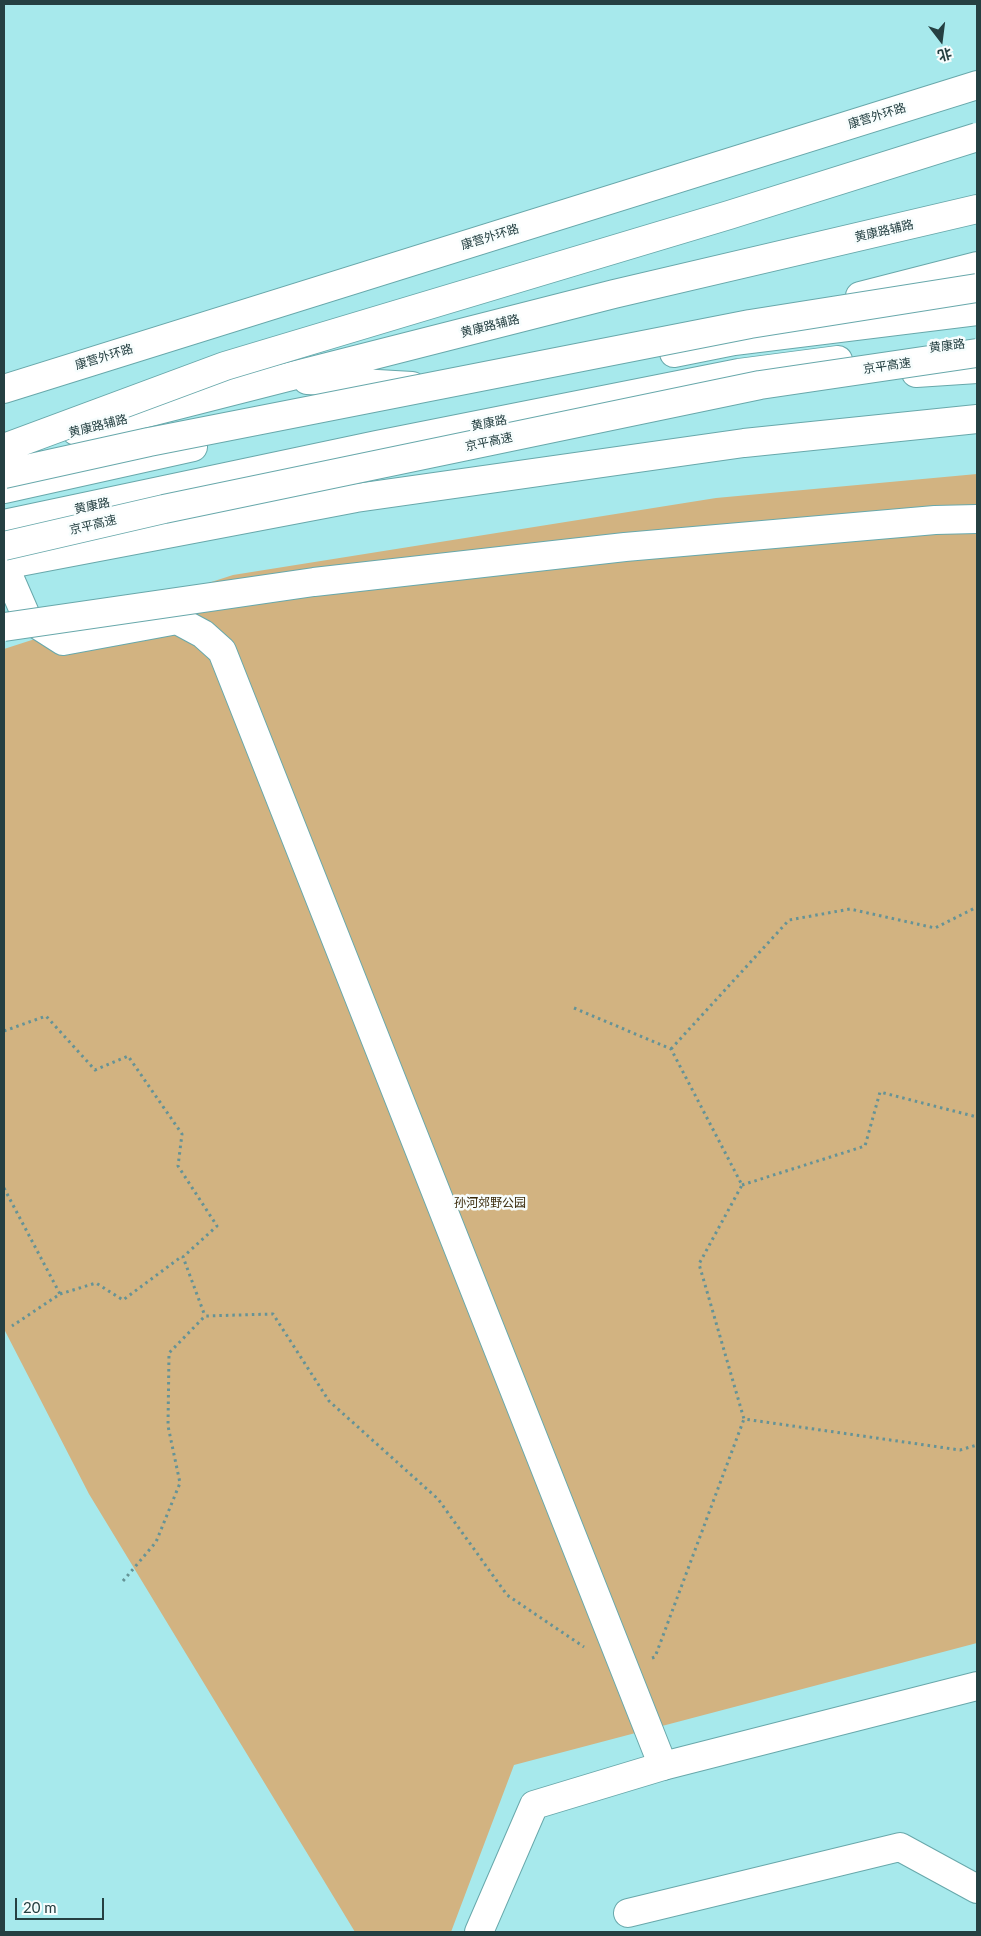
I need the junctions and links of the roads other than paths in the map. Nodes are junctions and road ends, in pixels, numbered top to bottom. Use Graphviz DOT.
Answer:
graph roads {
  1 [pos="977,85"];
  2 [pos="977,137"];
  3 [pos="977,209"];
  4 [pos="977,266"];
  5 [pos="977,288"];
  6 [pos="977,310"];
  7 [pos="750,324"];
  8 [pos="977,342"];
  9 [pos="977,353"];
  10 [pos="977,369"];
  11 [pos="281,379"];
  12 [pos="760,385"];
  13 [pos="4,389"];
  14 [pos="483,390"];
  15 [pos="977,419"];
  16 [pos="4,447"];
  17 [pos="5,479"];
  18 [pos="977,519"];
  19 [pos="8,531"];
  20 [pos="4,565"];
  21 [pos="4,627"];
  22 [pos="977,1686"];
  23 [pos="663,1766"];
  24 [pos="977,1889"];
  25 [pos="628,1913"];
  26 [pos="483,1928"];
  1 -- 13 [label="main road, 康营外环路"];
  2 -- 16 [label="main road, bridge"];
  3 -- 11 [label="main road, 黄康路辅路"];
  4 -- 7 [label="main road, bridge"];
  5 -- 7 [label="main road, bridge"];
  6 -- 14 [label="main road"];
  7 -- 17 [label="main road, bridge"];
  8 -- 19 [label="main road, 黄康路"];
  9 -- 12 [label="main road, 京平高速, bridge"];
  10 -- 12 [label="main road, bridge"];
  11 -- 14 [label="main road"];
  11 -- 16 [label="main road, 黄康路辅路"];
  12 -- 19 [label="main road, 京平高速, bridge"];
  14 -- 17 [label="main road"];
  15 -- 20 [label="main road"];
  17 -- 19 [label="main road"];
  18 -- 21 [label="main road, bridge"];
  19 -- 20 [label="main road"];
  20 -- 23 [label="main road"];
  22 -- 23 [label="main road"];
  23 -- 26 [label="main road"];
  24 -- 25 [label="main road"];
}
